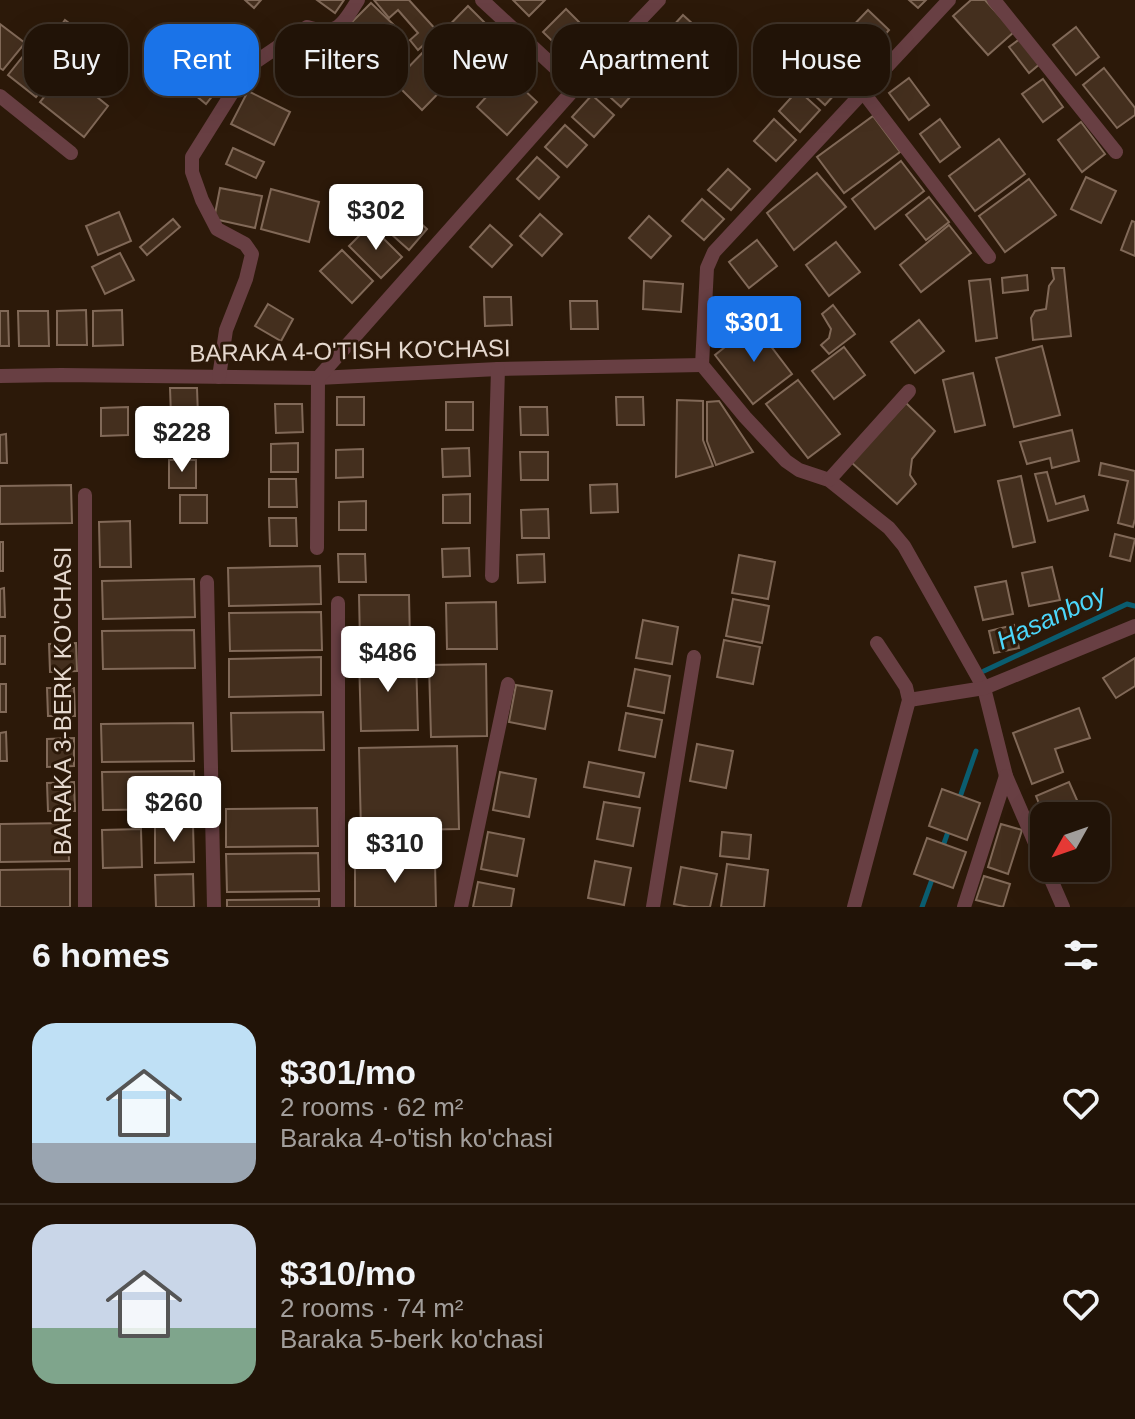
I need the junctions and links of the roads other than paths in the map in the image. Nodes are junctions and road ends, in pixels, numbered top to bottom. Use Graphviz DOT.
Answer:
graph roads {
  1 [pos="358,0"];
  2 [pos="482,0"];
  3 [pos="659,0"];
  4 [pos="949,0"];
  5 [pos="994,0"];
  6 [pos="636,24"];
  7 [pos="890,63"];
  8 [pos="552,65"];
  9 [pos="0,96"];
  10 [pos="568,96"];
  11 [pos="859,96"];
  12 [pos="866,96"];
  13 [pos="1116,152"];
  14 [pos="71,153"];
  15 [pos="989,257"];
  16 [pos="702,365"];
  17 [pos="498,369"];
  18 [pos="0,376"];
  19 [pos="219,377"];
  20 [pos="318,378"];
  21 [pos="909,391"];
  22 [pos="829,480"];
  23 [pos="85,495"];
  24 [pos="317,548"];
  25 [pos="492,576"];
  26 [pos="207,582"];
  27 [pos="338,603"];
  28 [pos="1135,626"];
  29 [pos="877,643"];
  30 [pos="694,657"];
  31 [pos="508,684"];
  32 [pos="984,688"];
  33 [pos="909,700"];
  34 [pos="1006,776"];
  35 [pos="1030,831"];
  36 [pos="1052,882"];
  37 [pos="85,907"];
  38 [pos="214,907"];
  39 [pos="338,907"];
  40 [pos="461,907"];
  41 [pos="653,907"];
  42 [pos="854,907"];
  43 [pos="964,907"];
  44 [pos="1063,907"];
  1 -- 19 [label="street"];
  2 -- 8 [label="street"];
  3 -- 6 [label="street"];
  4 -- 7 [label="street"];
  5 -- 13 [label="street"];
  9 -- 14 [label="street"];
  10 -- 20 [label="street"];
  11 -- 16 [label="street"];
  12 -- 15 [label="street"];
  16 -- 17 [label="street, BARAKA 4-O'TISH KO'CHASI"];
  16 -- 22 [label="street"];
  17 -- 20 [label="street, BARAKA 4-O'TISH KO'CHASI"];
  17 -- 25 [label="street"];
  18 -- 19 [label="street, BARAKA 4-O'TISH KO'CHASI"];
  19 -- 20 [label="street, BARAKA 4-O'TISH KO'CHASI"];
  20 -- 24 [label="street"];
  21 -- 22 [label="street"];
  22 -- 32 [label="street"];
  23 -- 37 [label="street, BARAKA 3-BERK KO'CHASI"];
  26 -- 38 [label="street"];
  27 -- 39 [label="street"];
  28 -- 32 [label="street"];
  29 -- 33 [label="street"];
  30 -- 41 [label="street"];
  31 -- 40 [label="street"];
  32 -- 33 [label="street"];
  32 -- 34 [label="street"];
  33 -- 42 [label="street"];
  34 -- 35 [label="street"];
  34 -- 43 [label="street"];
  36 -- 44 [label="street"];
}
